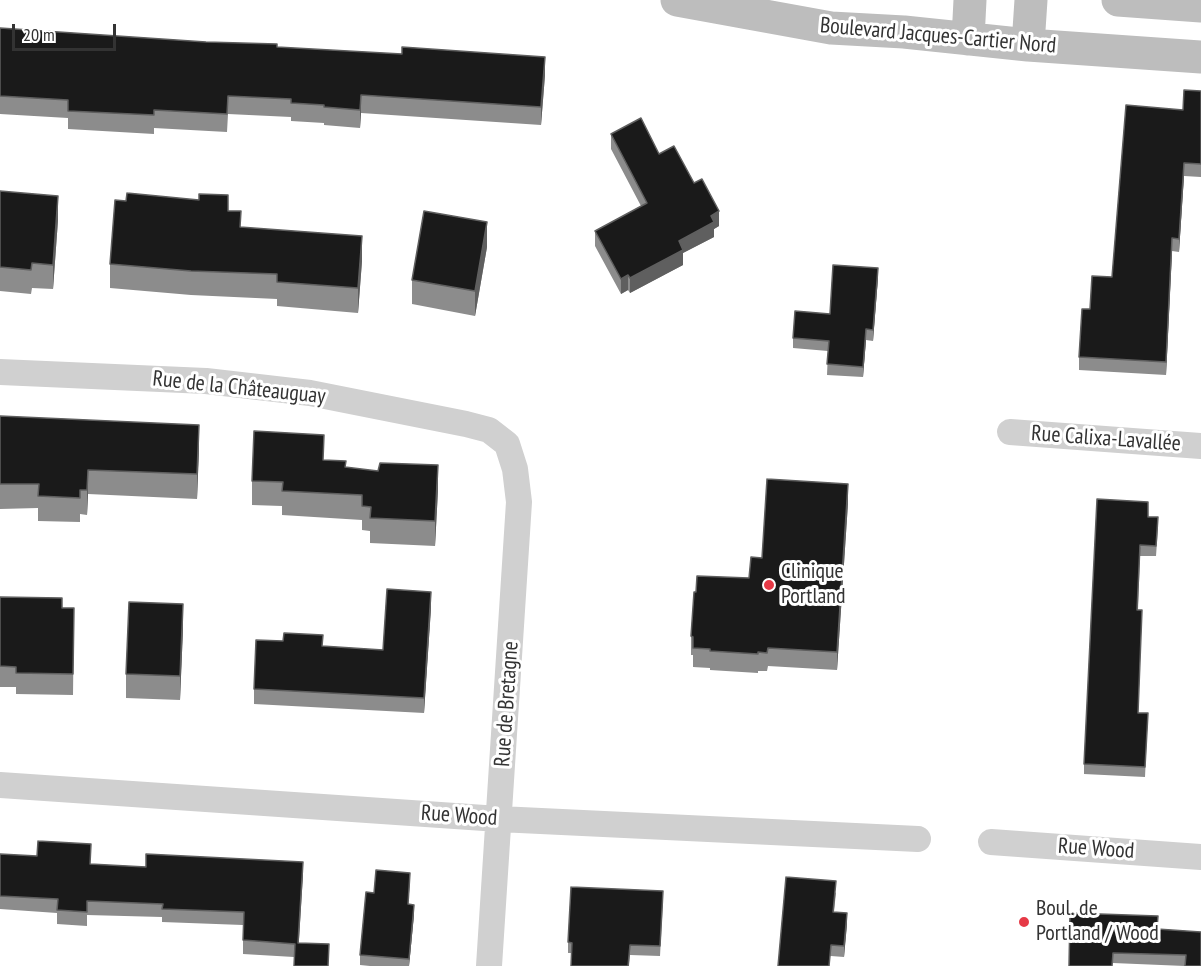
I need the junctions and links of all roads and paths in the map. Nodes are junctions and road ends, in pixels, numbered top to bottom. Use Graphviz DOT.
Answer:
graph roads {
  1 [pos="677,0"];
  2 [pos="970,0"];
  3 [pos="1031,0"];
  4 [pos="1118,0"];
  5 [pos="1201,6"];
  6 [pos="968,39"];
  7 [pos="1028,45"];
  8 [pos="1201,57"];
  9 [pos="0,372"];
  10 [pos="1010,432"];
  11 [pos="507,444"];
  12 [pos="1201,446"];
  13 [pos="0,785"];
  14 [pos="499,819"];
  15 [pos="918,839"];
  16 [pos="991,842"];
  17 [pos="1201,857"];
  18 [pos="489,966"];
  1 -- 6 [label="main road, Boulevard Jacques-Cartier Nord"];
  2 -- 6 [label="main road"];
  3 -- 7 [label="main road"];
  4 -- 5 [label="main road"];
  6 -- 7 [label="main road, Boulevard Jacques-Cartier Nord"];
  7 -- 8 [label="main road, Boulevard Jacques-Cartier Nord"];
  9 -- 11 [label="street, Rue de la Châteauguay"];
  10 -- 12 [label="street, Rue Calixa-Lavallée"];
  11 -- 14 [label="street, Rue de Bretagne"];
  13 -- 14 [label="street, Rue Wood"];
  14 -- 15 [label="street, Rue Wood"];
  14 -- 18 [label="street, Rue de Bretagne"];
  16 -- 17 [label="street, Rue Wood"];
}
